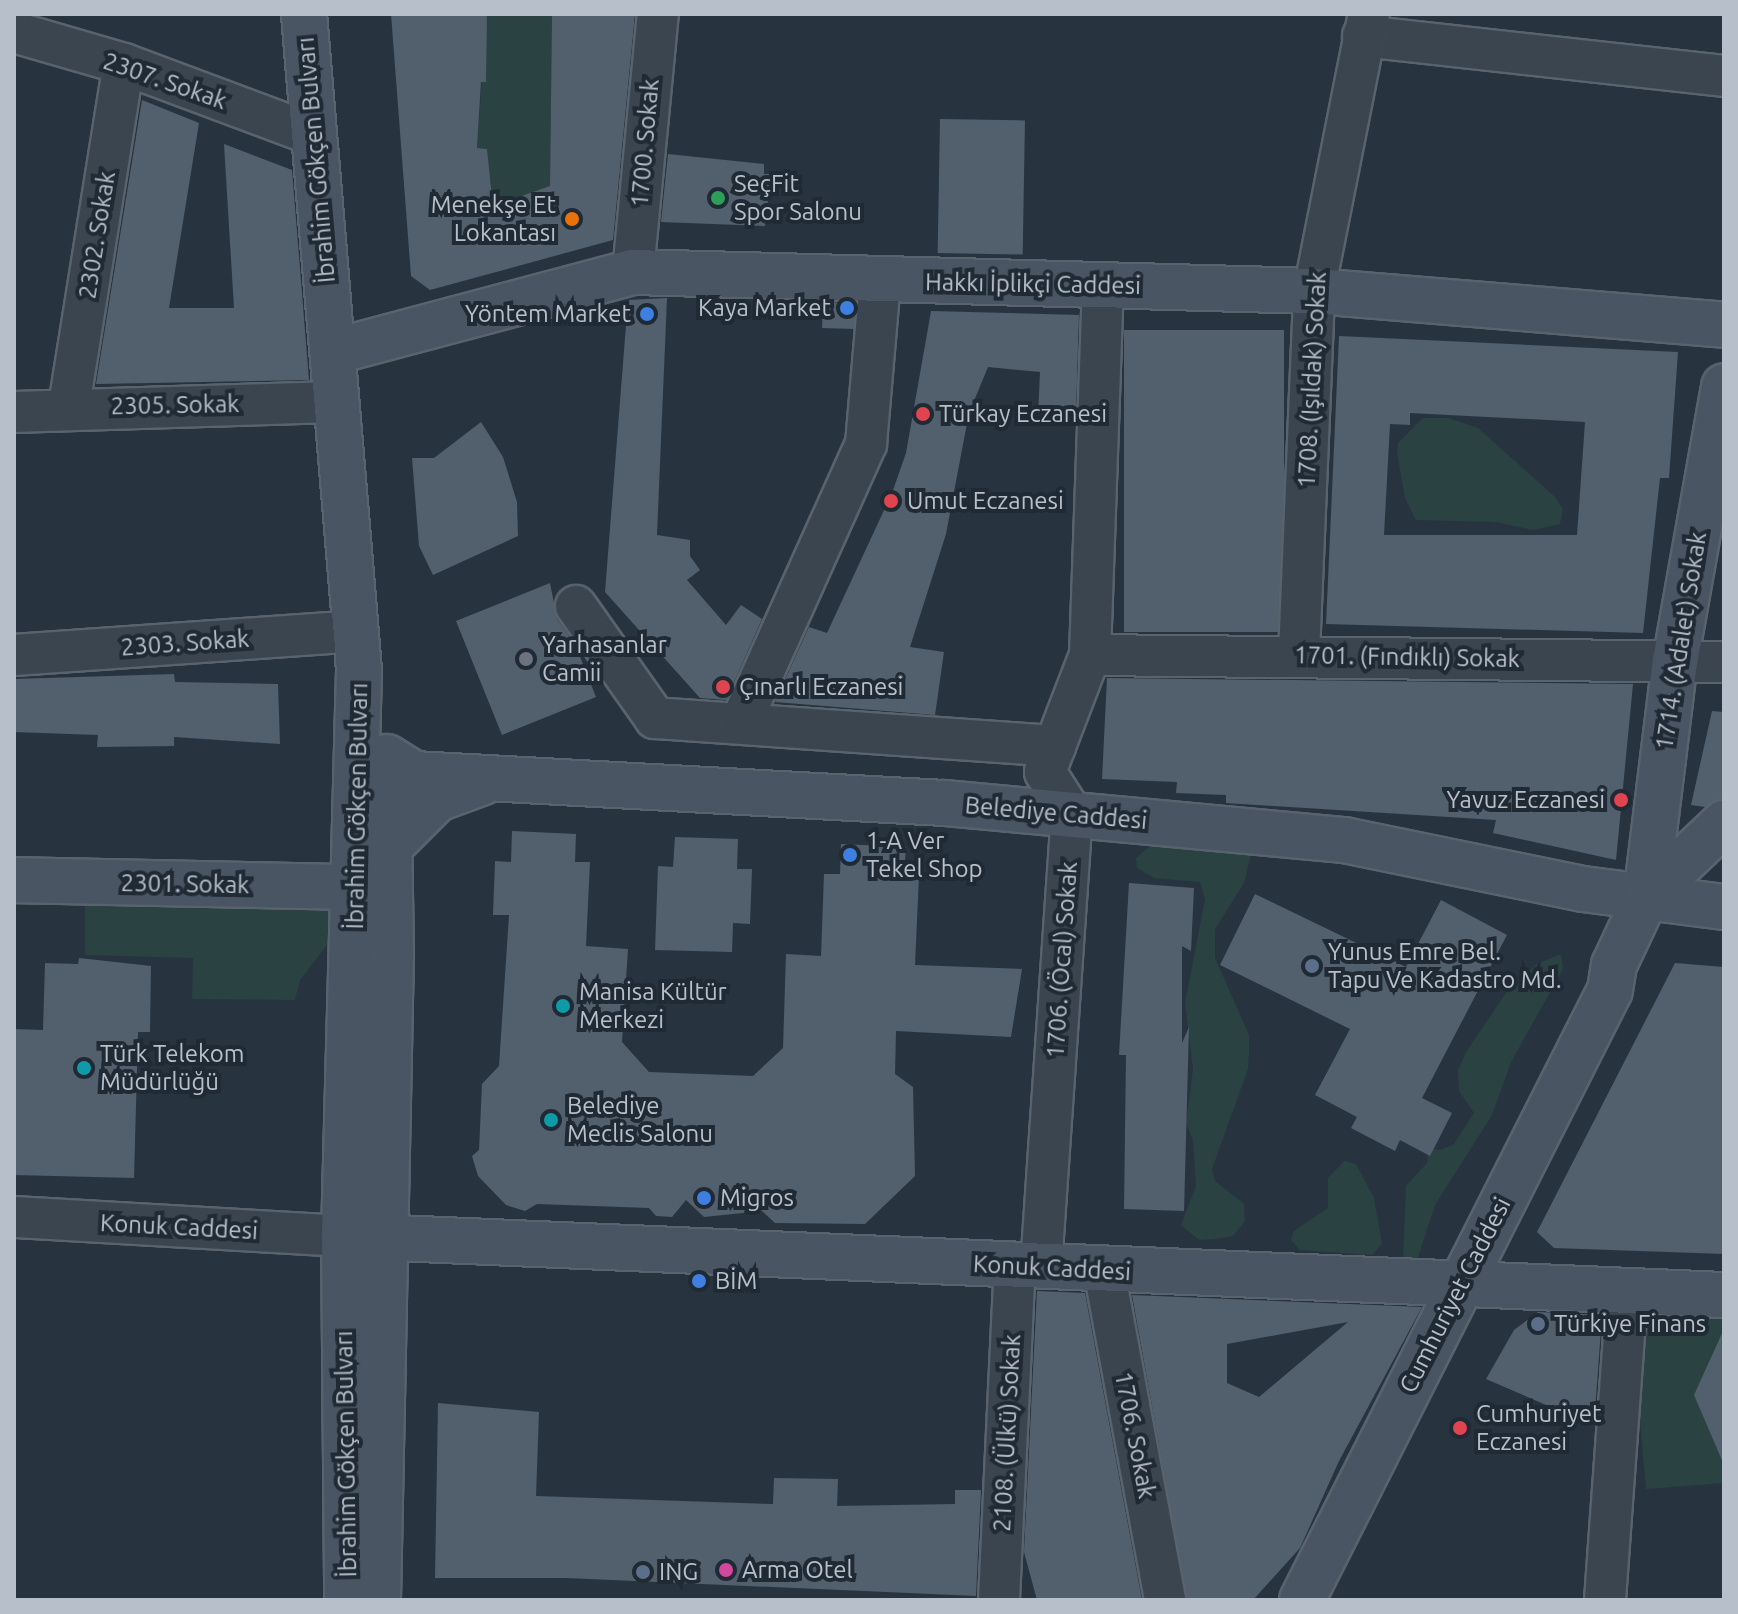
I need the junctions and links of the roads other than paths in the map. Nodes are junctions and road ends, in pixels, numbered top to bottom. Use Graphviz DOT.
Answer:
graph roads {
  1 [pos="304,14"];
  2 [pos="332,14"];
  3 [pos="658,14"];
  4 [pos="1366,25"];
  5 [pos="14,32"];
  6 [pos="124,64"];
  7 [pos="1724,76"];
  8 [pos="314,135"];
  9 [pos="633,272"];
  10 [pos="880,281"];
  11 [pos="1103,285"];
  12 [pos="1314,291"];
  13 [pos="1724,325"];
  14 [pos="351,347"];
  15 [pos="1724,386"];
  16 [pos="337,402"];
  17 [pos="69,406"];
  18 [pos="14,412"];
  19 [pos="576,606"];
  20 [pos="356,631"];
  21 [pos="1299,654"];
  22 [pos="14,655"];
  23 [pos="1090,655"];
  24 [pos="1675,662"];
  25 [pos="1724,662"];
  26 [pos="741,722"];
  27 [pos="1055,746"];
  28 [pos="387,757"];
  29 [pos="491,780"];
  30 [pos="1072,814"];
  31 [pos="1724,823"];
  32 [pos="390,843"];
  33 [pos="1724,862"];
  34 [pos="14,880"];
  35 [pos="356,887"];
  36 [pos="1663,898"];
  37 [pos="1724,907"];
  38 [pos="14,1217"];
  39 [pos="362,1236"];
  40 [pos="1028,1267"];
  41 [pos="1104,1270"];
  42 [pos="1460,1285"];
  43 [pos="1627,1292"];
  44 [pos="1724,1295"];
  45 [pos="347,1600"];
  46 [pos="378,1600"];
  47 [pos="999,1600"];
  48 [pos="1165,1600"];
  49 [pos="1302,1600"];
  50 [pos="1605,1600"];
  1 -- 8 [label="street, İbrahim Gökçen Bulvarı"];
  2 -- 14 [label="street, İbrahim Gökçen Bulvarı"];
  3 -- 9 [label="street, 1700. Sokak"];
  4 -- 7 [label="street"];
  4 -- 12 [label="street, 1708. (Işıldak) Sokak"];
  5 -- 6 [label="street, 2307. Sokak"];
  6 -- 8 [label="street, 2307. Sokak"];
  6 -- 17 [label="street, 2302. Sokak"];
  8 -- 16 [label="street, İbrahim Gökçen Bulvarı"];
  9 -- 10 [label="street, Hakkı İplikçi Caddesi"];
  9 -- 14 [label="street, Hakkı İplikçi Caddesi"];
  10 -- 11 [label="street, Hakkı İplikçi Caddesi"];
  10 -- 26 [label="street"];
  11 -- 12 [label="street, Hakkı İplikçi Caddesi"];
  11 -- 23 [label="street"];
  12 -- 13 [label="street, Hakkı İplikçi Caddesi"];
  12 -- 21 [label="street, 1708. (Işıldak) Sokak"];
  14 -- 28 [label="street, İbrahim Gökçen Bulvarı"];
  15 -- 24 [label="street, 1714. (Adalet) Sokak"];
  16 -- 17 [label="street, 2305. Sokak"];
  16 -- 20 [label="street, İbrahim Gökçen Bulvarı"];
  17 -- 18 [label="street, 2305. Sokak"];
  19 -- 26 [label="street"];
  20 -- 22 [label="street, 2303. Sokak"];
  20 -- 35 [label="street, İbrahim Gökçen Bulvarı"];
  21 -- 23 [label="street, 1701. (Fındıklı) Sokak"];
  21 -- 24 [label="street, 1701. (Fındıklı) Sokak"];
  23 -- 27 [label="street"];
  24 -- 25 [label="street, 1701. (Fındıklı) Sokak"];
  24 -- 36 [label="street, 1714. (Adalet) Sokak"];
  26 -- 27 [label="street"];
  27 -- 30 [label="street"];
  28 -- 29 [label="street, Belediye Caddesi"];
  28 -- 32 [label="street, İbrahim Gökçen Bulvarı"];
  29 -- 30 [label="street, Belediye Caddesi"];
  29 -- 32 [label="street"];
  30 -- 36 [label="street, Belediye Caddesi"];
  30 -- 40 [label="street, 1706. (Öcal) Sokak"];
  31 -- 36 [label="street, Cumhuriyet Caddesi"];
  32 -- 35 [label="street"];
  32 -- 39 [label="street, İbrahim Gökçen Bulvarı"];
  33 -- 36 [label="street, Cumhuriyet Caddesi"];
  34 -- 35 [label="street, 2301. Sokak"];
  35 -- 39 [label="street, İbrahim Gökçen Bulvarı"];
  36 -- 37 [label="street, Belediye Caddesi"];
  36 -- 42 [label="street, Cumhuriyet Caddesi"];
  38 -- 39 [label="street, Konuk Caddesi"];
  39 -- 40 [label="street, Konuk Caddesi"];
  39 -- 45 [label="street, İbrahim Gökçen Bulvarı"];
  39 -- 46 [label="street, İbrahim Gökçen Bulvarı"];
  40 -- 41 [label="street, Konuk Caddesi"];
  40 -- 47 [label="street, 2108. (Ülkü) Sokak"];
  41 -- 42 [label="street, Konuk Caddesi"];
  41 -- 48 [label="street, 1706. Sokak"];
  42 -- 43 [label="street, Konuk Caddesi"];
  42 -- 49 [label="street, Cumhuriyet Caddesi"];
  43 -- 44 [label="street, Konuk Caddesi"];
  43 -- 50 [label="street"];
}
